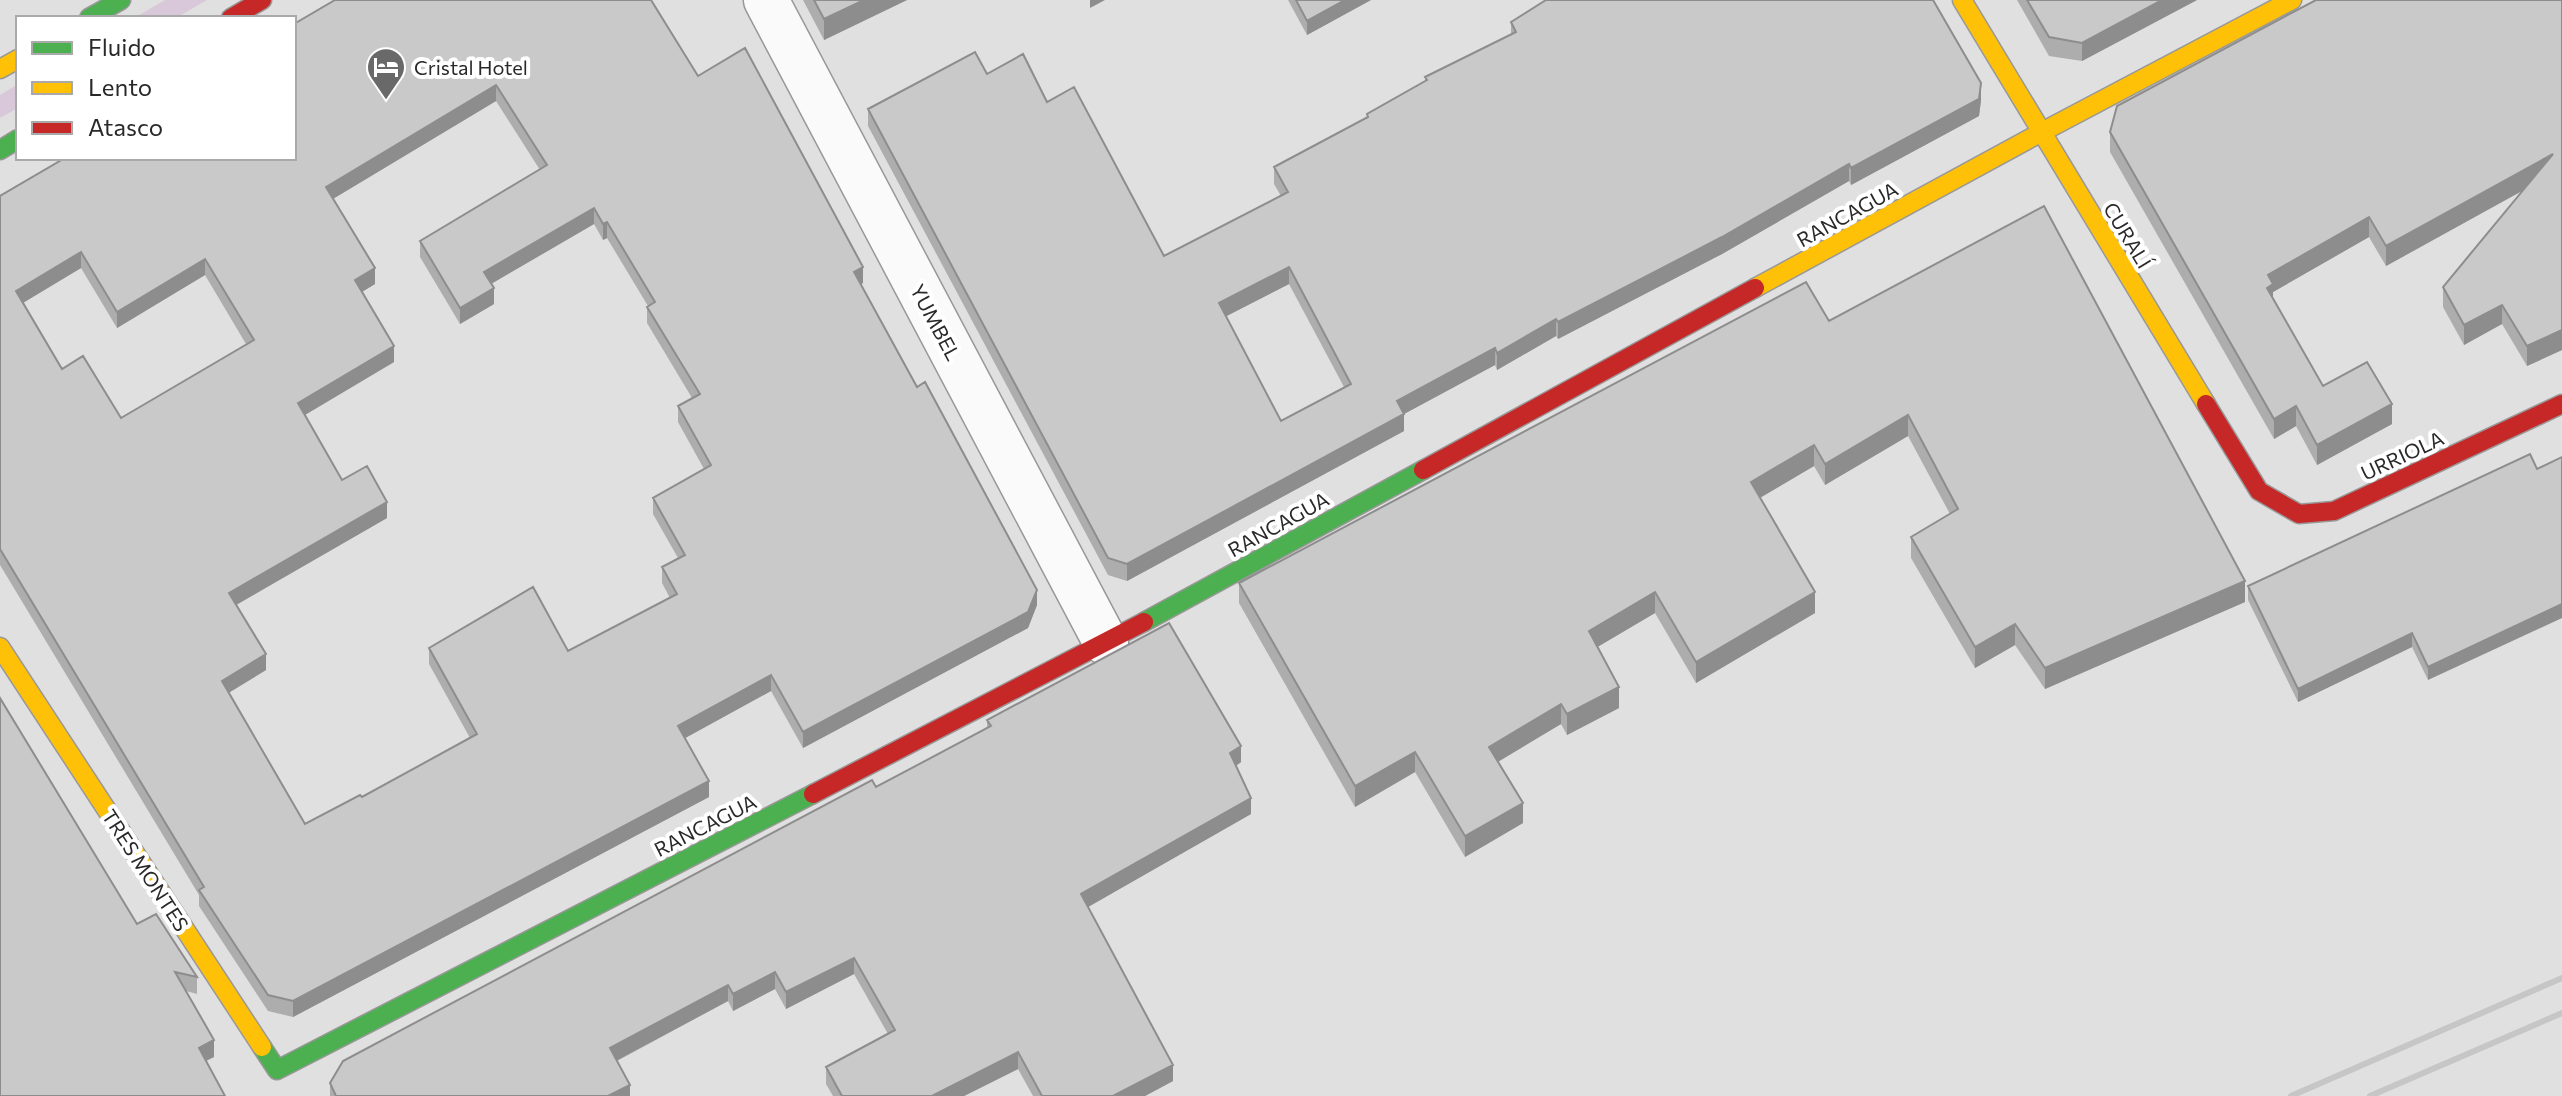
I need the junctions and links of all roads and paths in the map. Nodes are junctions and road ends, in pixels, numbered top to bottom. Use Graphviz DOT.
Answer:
graph roads {
  1 [pos="121,0"];
  2 [pos="262,0"];
  3 [pos="766,0"];
  4 [pos="1962,0"];
  5 [pos="2292,0"];
  6 [pos="93,16"];
  7 [pos="234,16"];
  8 [pos="2040,133"];
  9 [pos="2562,404"];
  10 [pos="2259,491"];
  11 [pos="1106,643"];
  12 [pos="0,647"];
  13 [pos="282,1083"];
  1 -- 6 [label="street"];
  2 -- 7 [label="street"];
  3 -- 11 [label="street, YUMBEL"];
  4 -- 8 [label="street, CURALÍ"];
  5 -- 8 [label="street, RANCAGUA"];
  8 -- 10 [label="street, CURALÍ"];
  8 -- 11 [label="street, RANCAGUA"];
  9 -- 10 [label="street, URRIOLA"];
  11 -- 13 [label="street, RANCAGUA"];
  12 -- 13 [label="street, TRES MONTES"];
}
